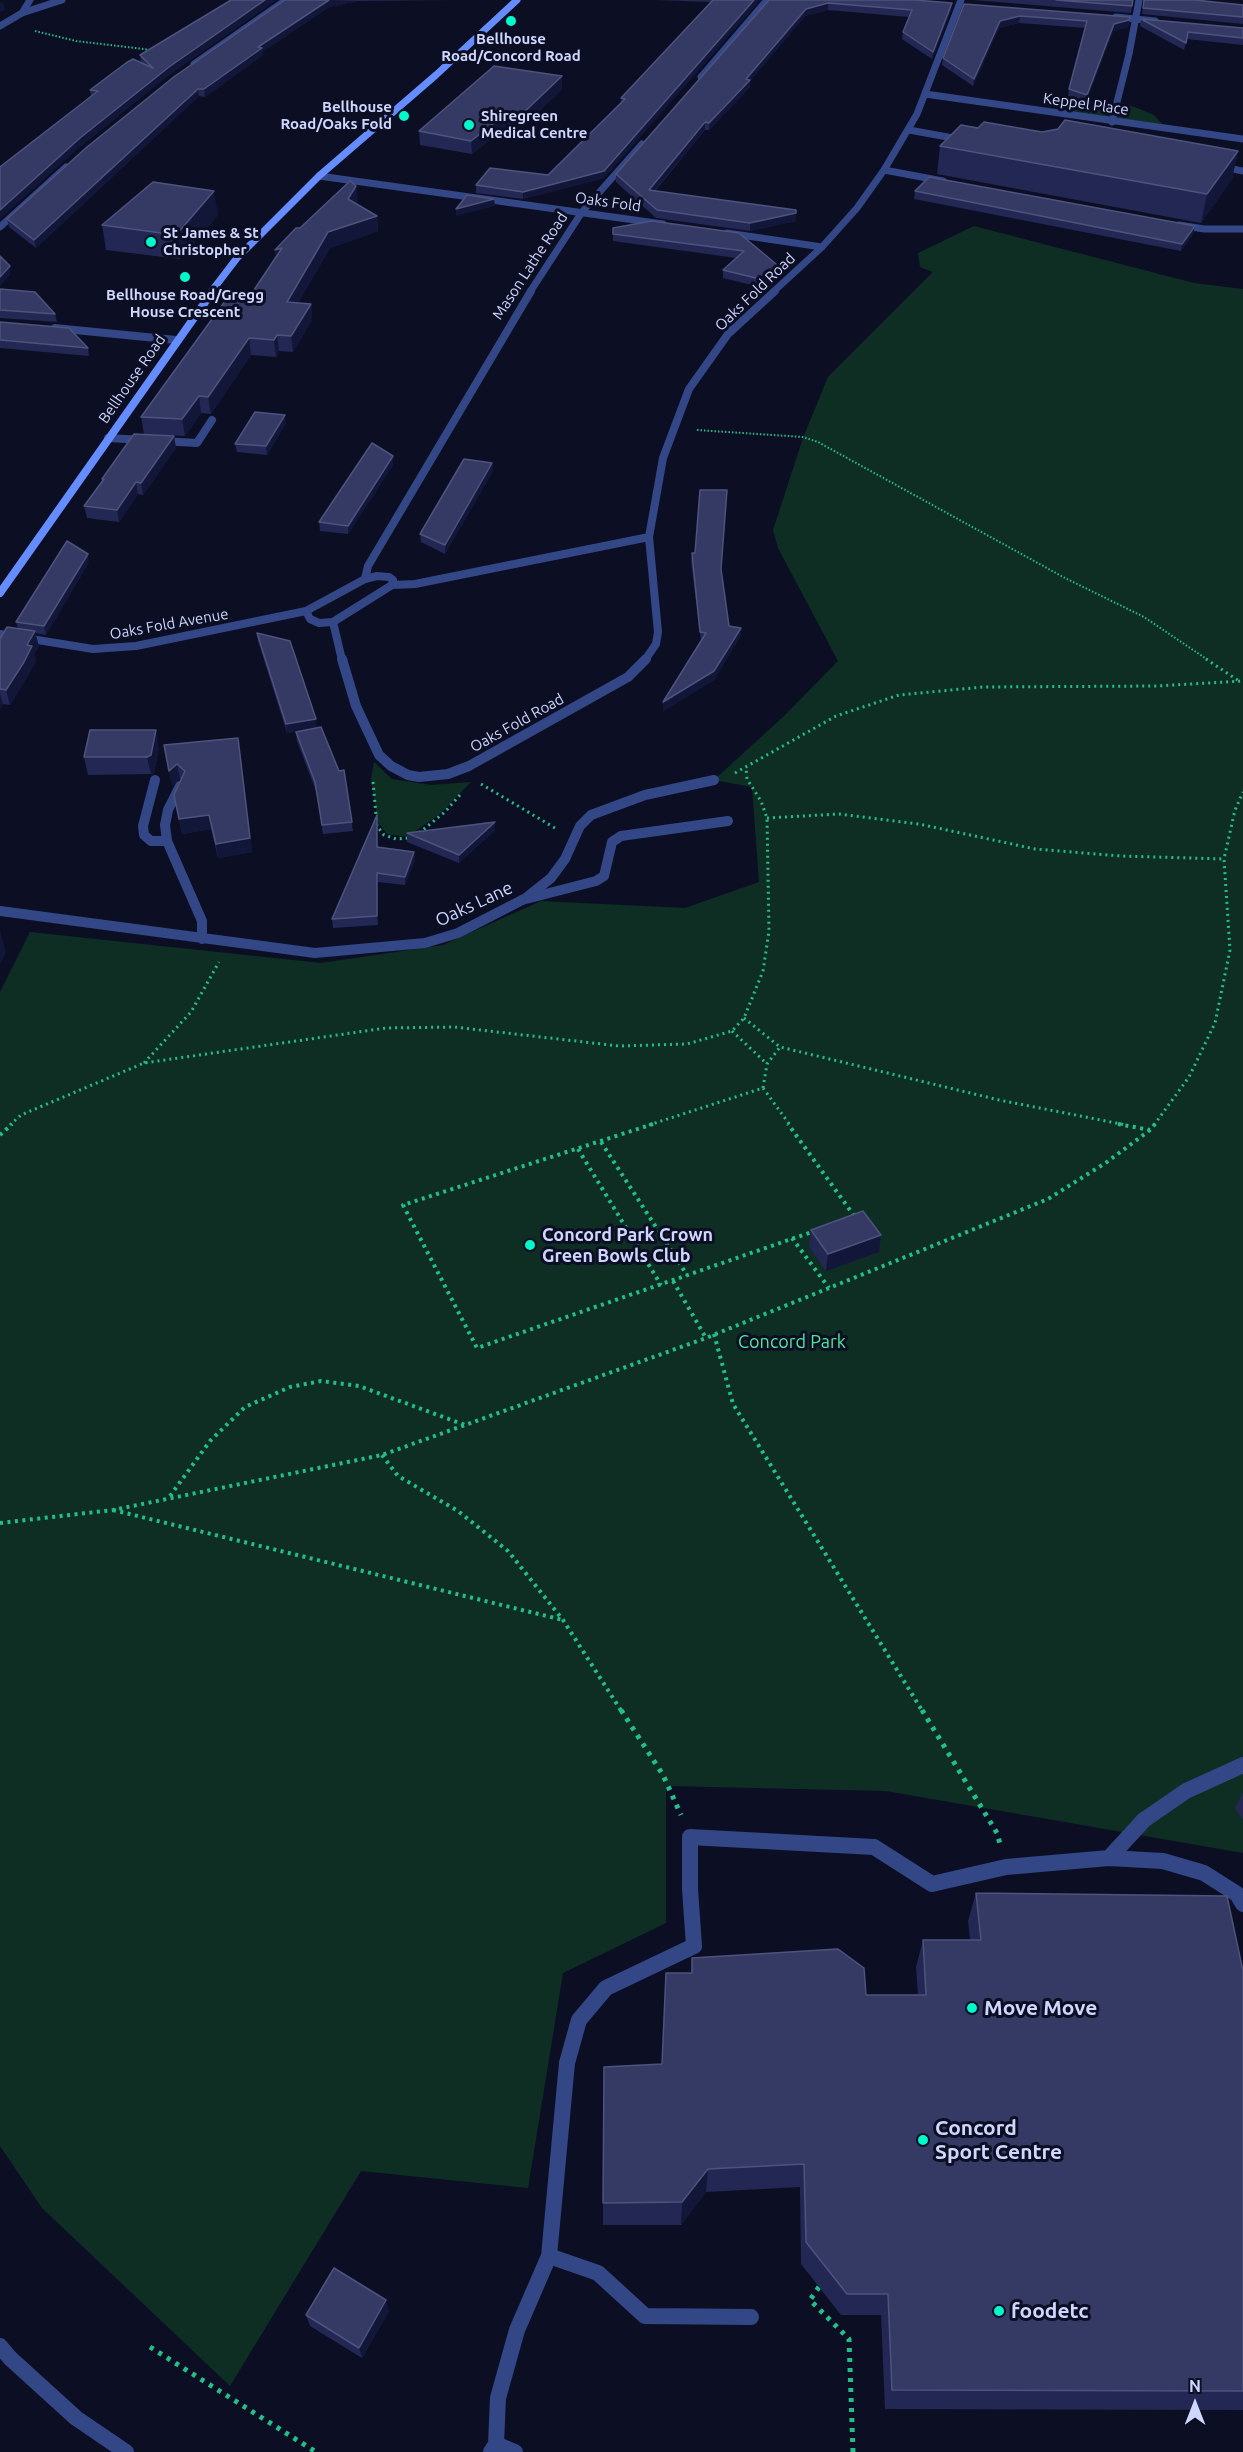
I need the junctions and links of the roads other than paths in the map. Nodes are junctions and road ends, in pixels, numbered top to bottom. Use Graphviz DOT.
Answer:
graph roads {
  1 [pos="30,0"];
  2 [pos="63,0"];
  3 [pos="286,0"];
  4 [pos="517,0"];
  5 [pos="766,0"];
  6 [pos="1138,0"];
  7 [pos="960,3"];
  8 [pos="22,13"];
  9 [pos="1103,16"];
  10 [pos="1135,19"];
  11 [pos="1167,22"];
  12 [pos="3,24"];
  13 [pos="188,68"];
  14 [pos="695,84"];
  15 [pos="926,94"];
  16 [pos="1113,122"];
  17 [pos="909,130"];
  18 [pos="968,134"];
  19 [pos="650,135"];
  20 [pos="1243,138"];
  21 [pos="962,140"];
  22 [pos="973,142"];
  23 [pos="69,164"];
  24 [pos="1228,168"];
  25 [pos="884,170"];
  26 [pos="1243,171"];
  27 [pos="319,176"];
  28 [pos="952,183"];
  29 [pos="582,212"];
  30 [pos="1168,223"];
  31 [pos="0,226"];
  32 [pos="674,226"];
  33 [pos="1243,229"];
  34 [pos="719,232"];
  35 [pos="822,247"];
  36 [pos="47,327"];
  37 [pos="176,340"];
  38 [pos="212,420"];
  39 [pos="108,438"];
  40 [pos="649,537"];
  41 [pos="365,579"];
  42 [pos="392,585"];
  43 [pos="0,593"];
  44 [pos="306,611"];
  45 [pos="333,622"];
  46 [pos="0,634"];
  47 [pos="155,780"];
  48 [pos="714,780"];
  49 [pos="180,786"];
  50 [pos="728,821"];
  51 [pos="167,841"];
  52 [pos="522,900"];
  53 [pos="0,911"];
  54 [pos="202,939"];
  55 [pos="1243,1765"];
  56 [pos="1109,1858"];
  57 [pos="1243,1904"];
  58 [pos="549,2256"];
  59 [pos="751,2318"];
  60 [pos="0,2346"];
  61 [pos="494,2448"];
  62 [pos="126,2452"];
  63 [pos="515,2452"];
  1 -- 8 [label="street"];
  2 -- 8 [label="street"];
  3 -- 13 [label="street"];
  4 -- 27 [label="main road, Bellhouse Road"];
  5 -- 14 [label="street"];
  6 -- 10 [label="street"];
  7 -- 15 [label="street, Oaks Fold Road"];
  8 -- 12 [label="street"];
  9 -- 10 [label="street"];
  10 -- 11 [label="street"];
  10 -- 16 [label="street"];
  15 -- 16 [label="street, Keppel Place"];
  15 -- 17 [label="street, Oaks Fold Road"];
  16 -- 20 [label="street, Keppel Place"];
  17 -- 21 [label="street"];
  17 -- 25 [label="street, Oaks Fold Road"];
  18 -- 21 [label="street"];
  19 -- 29 [label="street, Mason Lathe Road"];
  21 -- 22 [label="street"];
  23 -- 31 [label="street"];
  24 -- 26 [label="street"];
  25 -- 28 [label="street"];
  25 -- 35 [label="street, Oaks Fold Road"];
  27 -- 29 [label="street, Oaks Fold"];
  27 -- 37 [label="main road, Bellhouse Road"];
  29 -- 32 [label="street, Oaks Fold"];
  29 -- 41 [label="street, Mason Lathe Road"];
  30 -- 33 [label="street"];
  34 -- 35 [label="street"];
  35 -- 40 [label="street, Oaks Fold Road"];
  36 -- 37 [label="street"];
  37 -- 39 [label="main road, Bellhouse Road"];
  38 -- 39 [label="street"];
  39 -- 43 [label="main road, Bellhouse Road"];
  40 -- 42 [label="street"];
  40 -- 45 [label="street, Oaks Fold Road"];
  41 -- 42 [label="street"];
  41 -- 44 [label="street, Oaks Fold Avenue"];
  42 -- 45 [label="street"];
  44 -- 45 [label="street"];
  44 -- 46 [label="street, Oaks Fold Avenue"];
  47 -- 51 [label="street"];
  48 -- 52 [label="street, Oaks Lane"];
  49 -- 51 [label="street"];
  50 -- 52 [label="street"];
  51 -- 54 [label="street"];
  52 -- 54 [label="street, Oaks Lane"];
  53 -- 54 [label="street, Oaks Lane"];
  55 -- 56 [label="street"];
  56 -- 57 [label="street"];
  56 -- 58 [label="street"];
  58 -- 59 [label="street"];
  58 -- 61 [label="street"];
  60 -- 62 [label="street"];
  61 -- 63 [label="street"];
}
